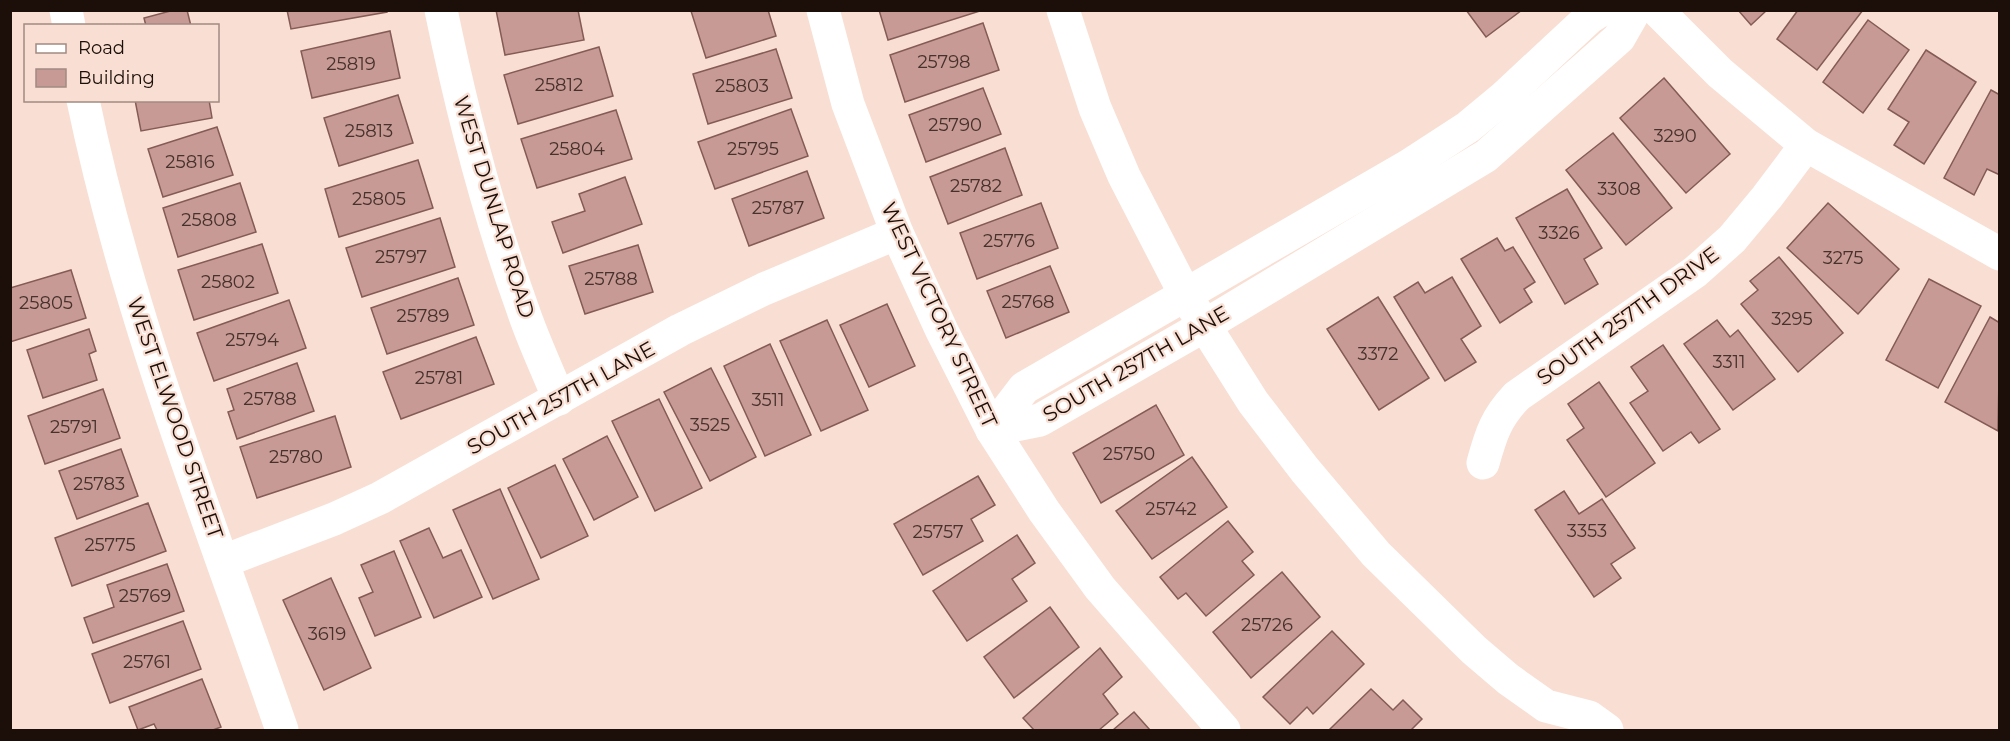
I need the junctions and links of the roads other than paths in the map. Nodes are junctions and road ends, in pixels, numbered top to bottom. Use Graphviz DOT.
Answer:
graph roads {
  1 [pos="441,10"];
  2 [pos="824,10"];
  3 [pos="1063,10"];
  4 [pos="1601,10"];
  5 [pos="1635,10"];
  6 [pos="1657,10"];
  7 [pos="83,102"];
  8 [pos="1806,146"];
  9 [pos="897,232"];
  10 [pos="2000,254"];
  11 [pos="1186,296"];
  12 [pos="1204,326"];
  13 [pos="559,399"];
  14 [pos="992,430"];
  15 [pos="1483,463"];
  16 [pos="224,561"];
  17 [pos="1552,718"];
  18 [pos="282,730"];
  19 [pos="1224,730"];
  20 [pos="1607,730"];
  1 -- 13 [label="street, WEST DUNLAP ROAD"];
  2 -- 9 [label="street, WEST VICTORY STREET"];
  3 -- 11 [label="street"];
  4 -- 11 [label="street, SOUTH 257TH LANE"];
  5 -- 12 [label="street, SOUTH 257TH LANE"];
  6 -- 8 [label="street"];
  7 -- 16 [label="street, WEST ELWOOD STREET"];
  8 -- 10 [label="street"];
  8 -- 15 [label="street, SOUTH 257TH DRIVE"];
  9 -- 13 [label="street, SOUTH 257TH LANE"];
  9 -- 14 [label="street, WEST VICTORY STREET"];
  11 -- 12 [label="street"];
  11 -- 14 [label="street, SOUTH 257TH LANE"];
  12 -- 14 [label="street, SOUTH 257TH LANE"];
  12 -- 17 [label="street"];
  13 -- 16 [label="street, SOUTH 257TH LANE"];
  14 -- 19 [label="street, WEST VICTORY STREET"];
  16 -- 18 [label="street, WEST ELWOOD STREET"];
  17 -- 20 [label="street"];
}
